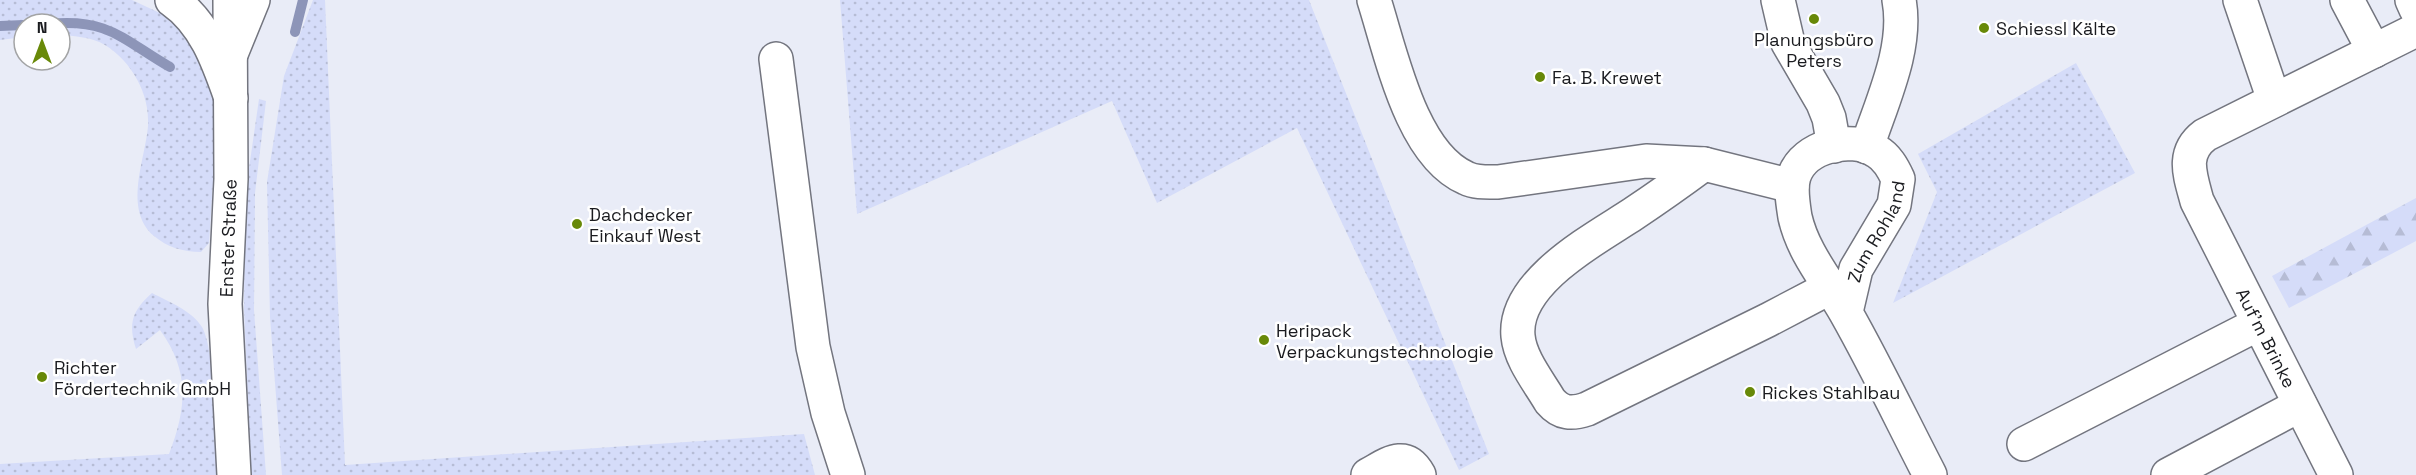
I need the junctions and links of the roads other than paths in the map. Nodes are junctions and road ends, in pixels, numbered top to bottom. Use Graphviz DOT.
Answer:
graph roads {
  1 [pos="172,0"];
  2 [pos="230,0"];
  3 [pos="253,0"];
  4 [pos="1374,0"];
  5 [pos="1778,0"];
  6 [pos="1899,0"];
  7 [pos="2240,0"];
  8 [pos="2347,0"];
  9 [pos="2412,0"];
  10 [pos="2416,9"];
  11 [pos="2416,30"];
  12 [pos="2374,51"];
  13 [pos="231,54"];
  14 [pos="776,59"];
  15 [pos="231,98"];
  16 [pos="2274,100"];
  17 [pos="1834,146"];
  18 [pos="1867,147"];
  19 [pos="1704,164"];
  20 [pos="1792,186"];
  21 [pos="1838,300"];
  22 [pos="2258,324"];
  23 [pos="2300,405"];
  24 [pos="2024,444"];
  25 [pos="234,475"];
  26 [pos="848,475"];
  27 [pos="1368,475"];
  28 [pos="1419,475"];
  29 [pos="1930,475"];
  30 [pos="2168,475"];
  31 [pos="2336,475"];
  1 -- 15 [label="main road"];
  2 -- 13 [label="main road, Enster Straße"];
  3 -- 13 [label="main road"];
  4 -- 19 [label="main road"];
  5 -- 17 [label="main road"];
  6 -- 18 [label="main road"];
  7 -- 16 [label="main road"];
  8 -- 12 [label="main road"];
  9 -- 10 [label="main road"];
  11 -- 12 [label="main road, Auf'm Brinke"];
  12 -- 16 [label="main road, Auf'm Brinke"];
  13 -- 15 [label="main road, Enster Straße"];
  14 -- 26 [label="main road"];
  15 -- 25 [label="main road, Enster Straße"];
  16 -- 22 [label="main road, Auf'm Brinke"];
  17 -- 18 [label="main road"];
  17 -- 20 [label="main road"];
  18 -- 21 [label="main road, Zum Rohland"];
  19 -- 20 [label="main road"];
  19 -- 21 [label="main road"];
  20 -- 21 [label="main road, Zum Rohland"];
  21 -- 29 [label="main road, Zum Rohland"];
  22 -- 23 [label="main road, Auf'm Brinke"];
  22 -- 24 [label="main road"];
  23 -- 30 [label="main road"];
  23 -- 31 [label="main road, Auf'm Brinke"];
  27 -- 28 [label="main road"];
}
